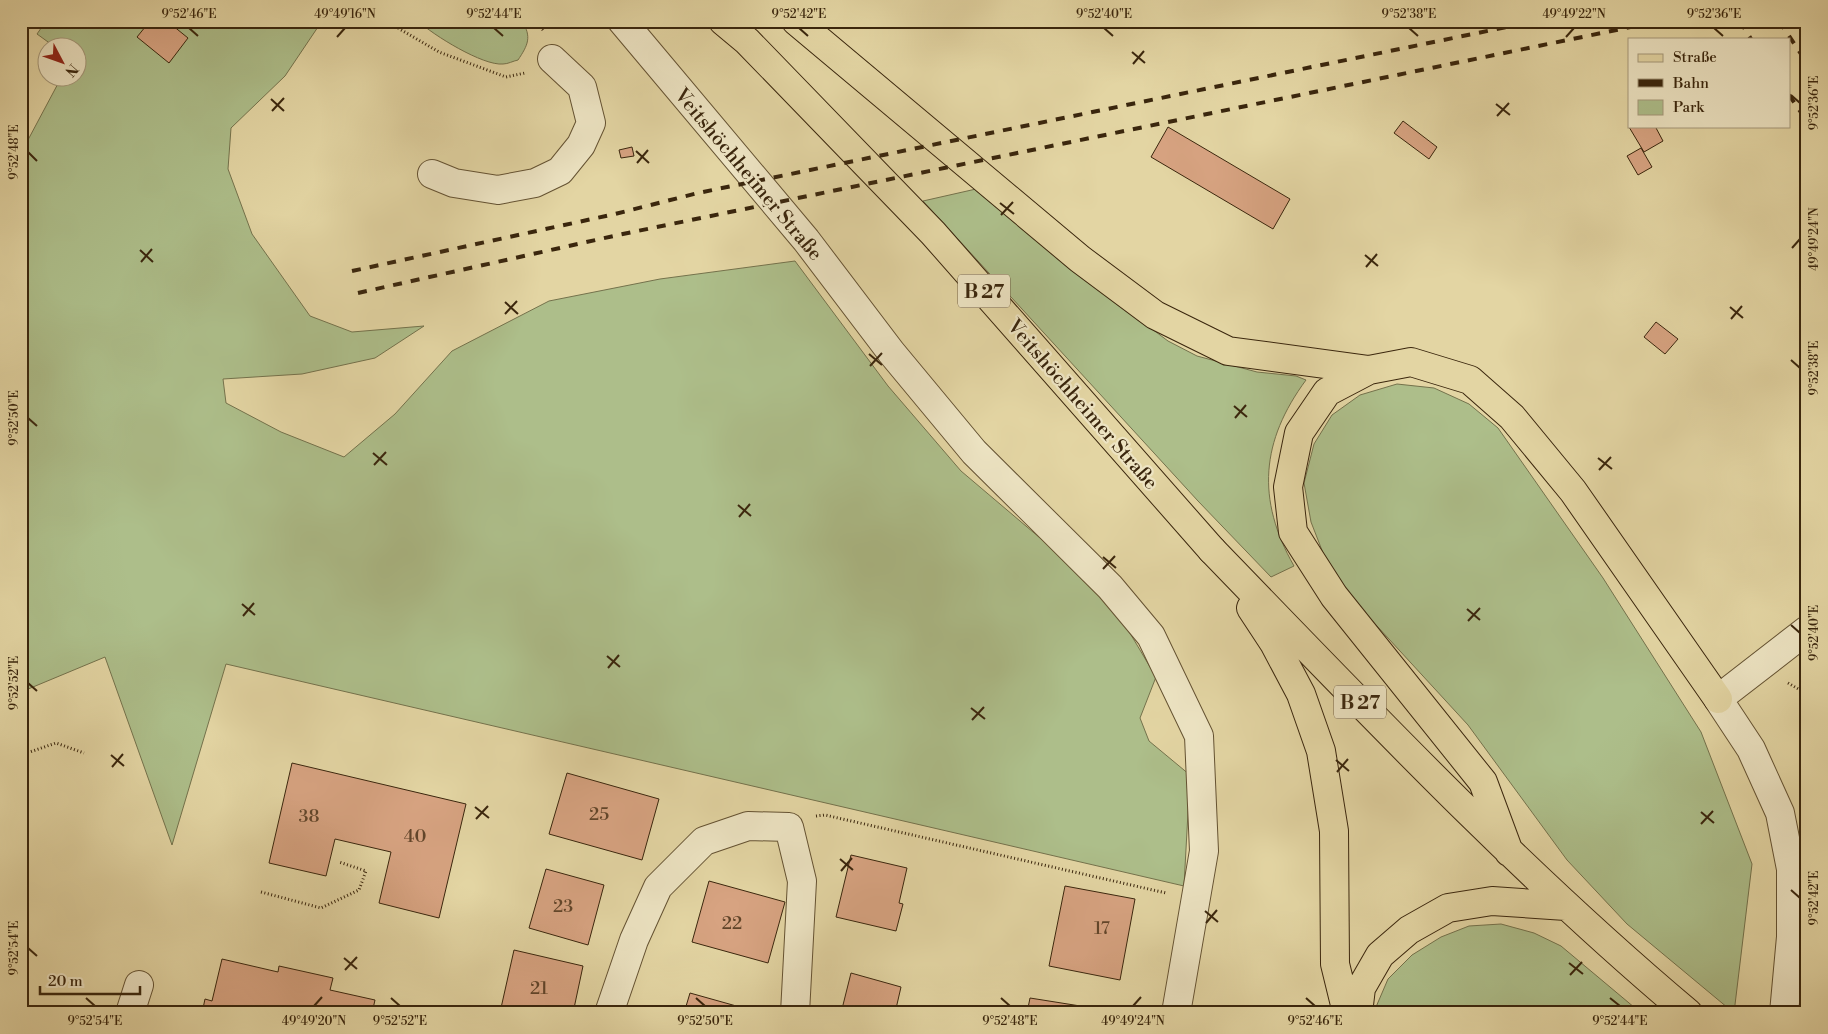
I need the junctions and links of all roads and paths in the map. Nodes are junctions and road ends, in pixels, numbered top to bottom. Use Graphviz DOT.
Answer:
graph roads {
  1 [pos="386,21"];
  2 [pos="536,21"];
  3 [pos="622,21"];
  4 [pos="723,21"];
  5 [pos="796,21"];
  6 [pos="740,31"];
  7 [pos="552,59"];
  8 [pos="432,174"];
  9 [pos="1369,370"];
  10 [pos="1212,550"];
  11 [pos="1807,630"];
  12 [pos="1718,699"];
  13 [pos="84,753"];
  14 [pos="21,756"];
  15 [pos="824,815"];
  16 [pos="1509,852"];
  17 [pos="339,862"];
  18 [pos="1153,890"];
  19 [pos="261,892"];
  20 [pos="1566,906"];
  21 [pos="139,985"];
  22 [pos="1792,1004"];
  23 [pos="130,1013"];
  24 [pos="608,1013"];
  25 [pos="795,1013"];
  26 [pos="1176,1013"];
  27 [pos="1347,1013"];
  28 [pos="1358,1013"];
  29 [pos="1688,1013"];
  1 -- 7 [label="path"];
  2 -- 7 [label="path"];
  3 -- 26 [label="street, Veitshöchheimer Straße"];
  4 -- 6 [label="main road, Veitshöchheimer Straße / B 27"];
  5 -- 9 [label="main road"];
  6 -- 10 [label="main road, Veitshöchheimer Straße / B 27"];
  7 -- 8 [label="street"];
  9 -- 12 [label="main road"];
  9 -- 16 [label="main road"];
  10 -- 16 [label="main road, B 27"];
  10 -- 27 [label="main road"];
  11 -- 12 [label="street"];
  12 -- 22 [label="street"];
  13 -- 14 [label="path"];
  15 -- 18 [label="path"];
  16 -- 20 [label="main road, B 27"];
  17 -- 19 [label="path"];
  20 -- 28 [label="main road"];
  20 -- 29 [label="main road, B 27"];
  21 -- 23 [label="street"];
  24 -- 25 [label="street"];
}
